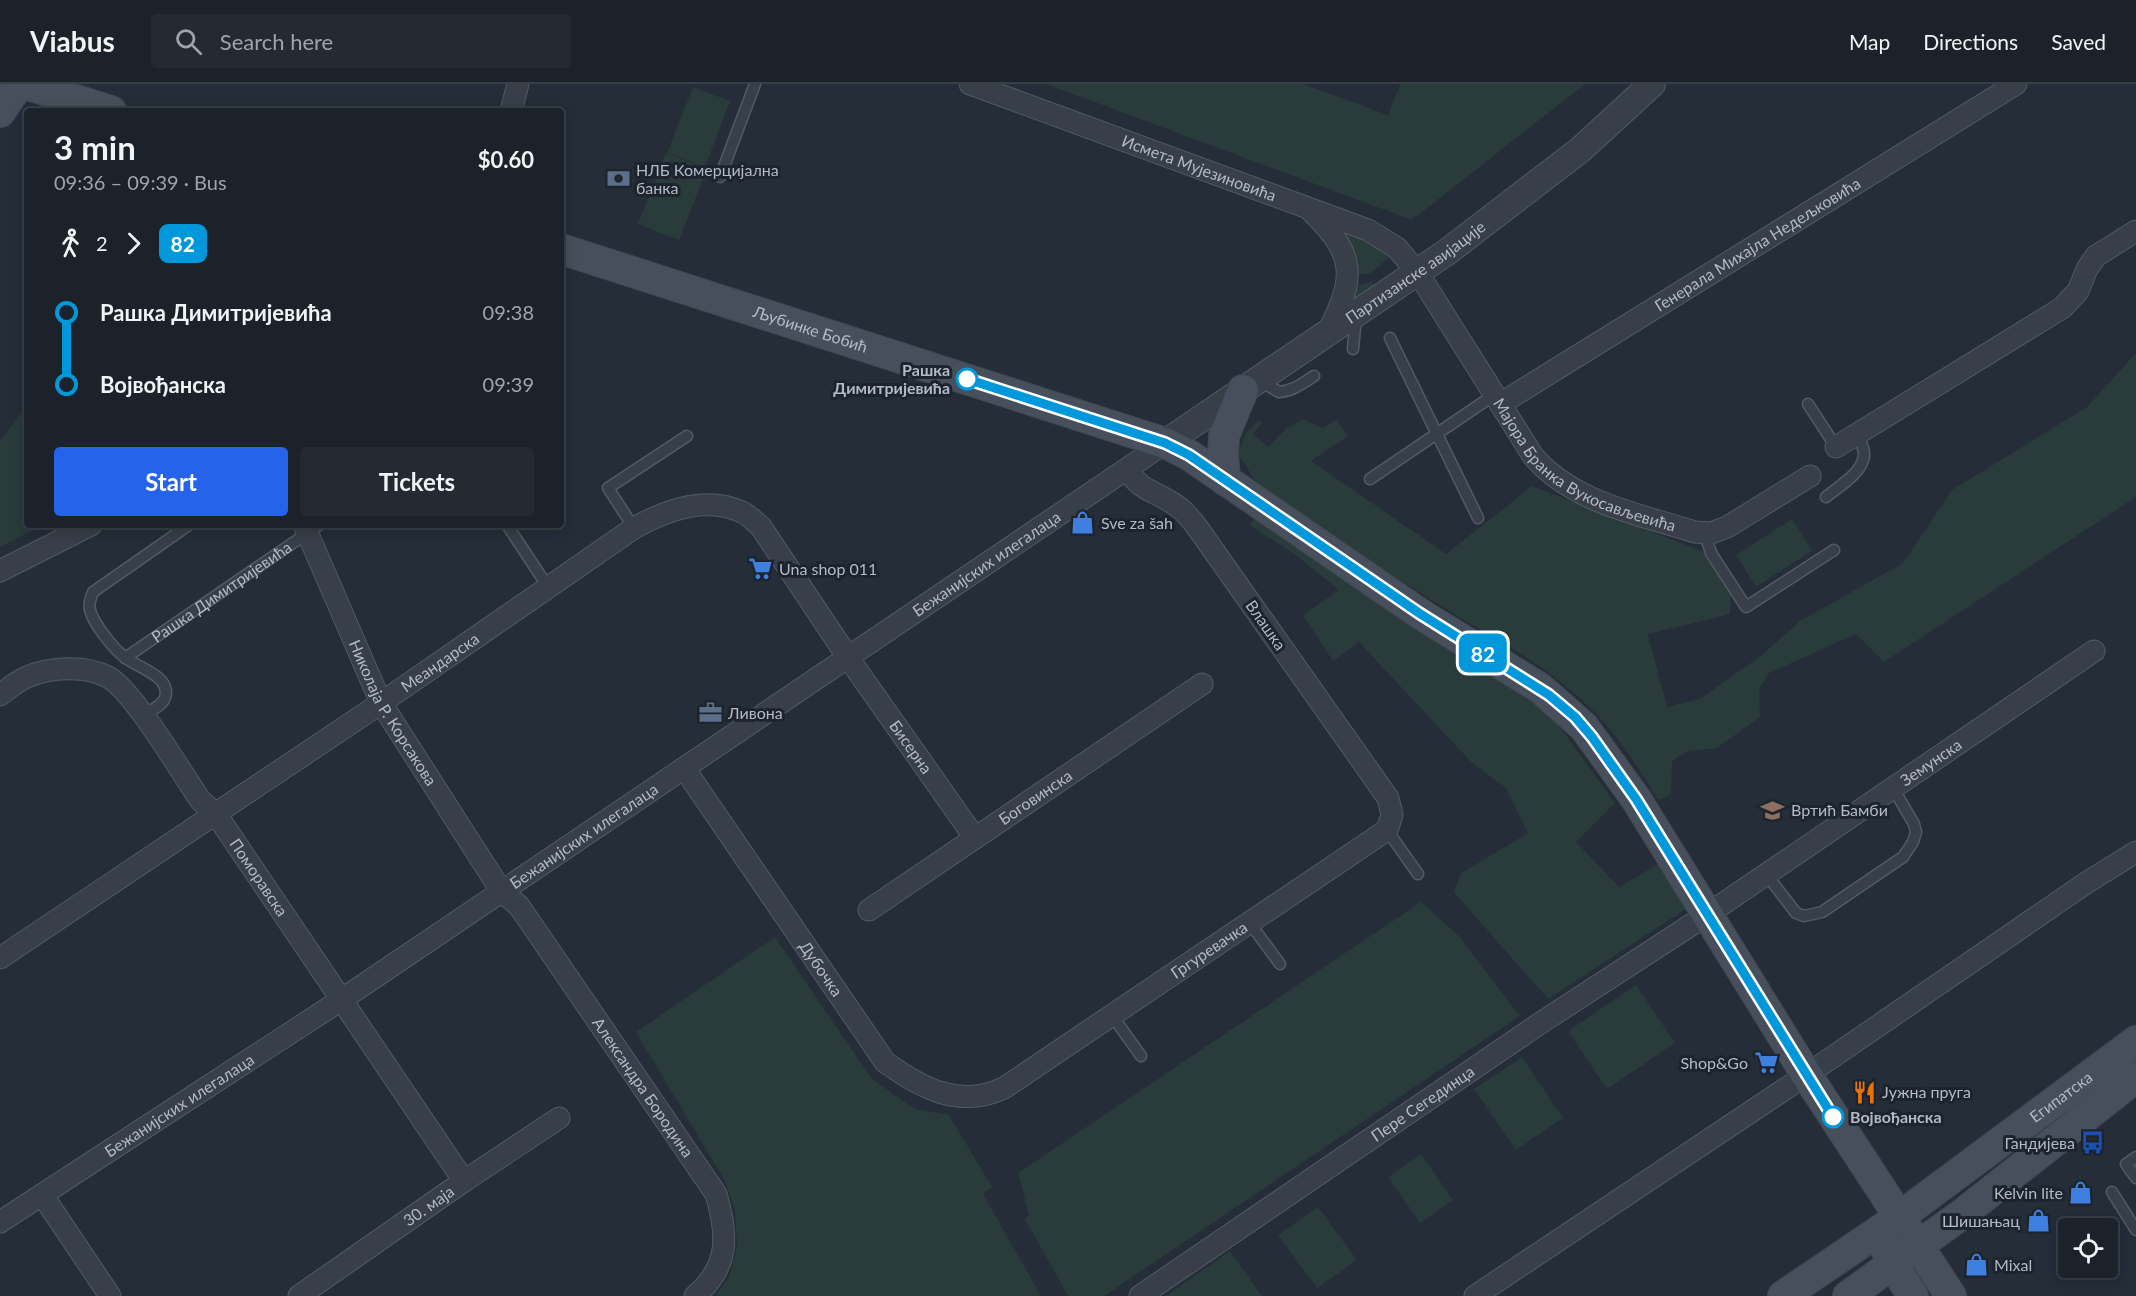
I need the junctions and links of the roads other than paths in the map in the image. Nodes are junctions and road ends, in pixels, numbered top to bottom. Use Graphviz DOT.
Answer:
graph roads {
  1 [pos="19,84"];
  2 [pos="25,84"];
  3 [pos="518,84"];
  4 [pos="755,84"];
  5 [pos="970,84"];
  6 [pos="1652,84"];
  7 [pos="2016,84"];
  8 [pos="101,108"];
  9 [pos="512,108"];
  10 [pos="0,112"];
  11 [pos="720,177"];
  12 [pos="1307,207"];
  13 [pos="2136,231"];
  14 [pos="564,250"];
  15 [pos="1418,273"];
  16 [pos="1356,313"];
  17 [pos="1328,332"];
  18 [pos="1390,338"];
  19 [pos="1353,349"];
  20 [pos="1314,376"];
  21 [pos="1250,385"];
  22 [pos="1497,400"];
  23 [pos="1808,404"];
  24 [pos="1437,434"];
  25 [pos="1856,435"];
  26 [pos="687,436"];
  27 [pos="1165,443"];
  28 [pos="1836,447"];
  29 [pos="1126,470"];
  30 [pos="1810,476"];
  31 [pos="1371,479"];
  32 [pos="1225,480"];
  33 [pos="1826,497"];
  34 [pos="1478,518"];
  35 [pos="85,528"];
  36 [pos="185,528"];
  37 [pos="310,528"];
  38 [pos="509,528"];
  39 [pos="634,528"];
  40 [pos="1705,534"];
  41 [pos="1834,550"];
  42 [pos="0,571"];
  43 [pos="548,587"];
  44 [pos="2094,651"];
  45 [pos="847,656"];
  46 [pos="126,658"];
  47 [pos="1203,684"];
  48 [pos="0,695"];
  49 [pos="381,703"];
  50 [pos="143,716"];
  51 [pos="684,768"];
  52 [pos="1893,788"];
  53 [pos="216,814"];
  54 [pos="1387,830"];
  55 [pos="975,838"];
  56 [pos="2136,852"];
  57 [pos="1418,874"];
  58 [pos="1766,874"];
  59 [pos="502,892"];
  60 [pos="869,910"];
  61 [pos="1708,914"];
  62 [pos="1249,922"];
  63 [pos="0,958"];
  64 [pos="1280,964"];
  65 [pos="341,1000"];
  66 [pos="1112,1014"];
  67 [pos="2136,1041"];
  68 [pos="1141,1056"];
  69 [pos="1806,1074"];
  70 [pos="2136,1077"];
  71 [pos="1004,1088"];
  72 [pos="559,1118"];
  73 [pos="2136,1157"];
  74 [pos="2136,1178"];
  75 [pos="464,1181"];
  76 [pos="2112,1192"];
  77 [pos="43,1196"];
  78 [pos="0,1222"];
  79 [pos="1889,1224"];
  80 [pos="2136,1230"];
  81 [pos="1917,1247"];
  82 [pos="1893,1265"];
  83 [pos="110,1296"];
  84 [pos="298,1296"];
  85 [pos="695,1296"];
  86 [pos="1140,1296"];
  87 [pos="1475,1296"];
  88 [pos="1783,1296"];
  89 [pos="1848,1296"];
  90 [pos="1913,1296"];
  91 [pos="1951,1296"];
  1 -- 10 [label="main road"];
  2 -- 8 [label="main road"];
  3 -- 9 [label="street"];
  4 -- 11 [label="lane"];
  5 -- 12 [label="street, Исмета Мујезиновића"];
  6 -- 15 [label="street, Партизанске авијације"];
  7 -- 22 [label="street, Генерала Михајла Недељковића"];
  12 -- 15 [label="street, Исмета Мујезиновића"];
  12 -- 17 [label="street"];
  13 -- 25 [label="street"];
  14 -- 27 [label="main road, Љубинке Бобић"];
  15 -- 16 [label="street, Партизанске авијације"];
  15 -- 22 [label="street, Мајора Бранка Вукосављевића"];
  16 -- 17 [label="street, Партизанске авијације"];
  16 -- 19 [label="lane"];
  17 -- 21 [label="street, Партизанске авијације"];
  18 -- 24 [label="lane"];
  20 -- 21 [label="lane"];
  21 -- 27 [label="street, Партизанске авијације"];
  21 -- 32 [label="main road"];
  22 -- 24 [label="lane"];
  22 -- 40 [label="street, Мајора Бранка Вукосављевића"];
  23 -- 28 [label="lane"];
  24 -- 31 [label="lane"];
  24 -- 34 [label="lane"];
  25 -- 28 [label="street"];
  25 -- 33 [label="lane"];
  26 -- 39 [label="lane"];
  27 -- 29 [label="street, Бежанијских илегалаца"];
  27 -- 32 [label="main road"];
  29 -- 45 [label="street, Бежанијских илегалаца"];
  29 -- 54 [label="street, Влашка"];
  30 -- 40 [label="street, Мајора Бранка Вукосављевића"];
  32 -- 61 [label="main road"];
  35 -- 42 [label="street"];
  36 -- 46 [label="lane"];
  37 -- 46 [label="lane, Рашка Димитријевића"];
  37 -- 49 [label="street, Николаја Р. Корсакова"];
  38 -- 43 [label="lane"];
  39 -- 43 [label="street, Меандарска"];
  39 -- 45 [label="street, Меандарска"];
  40 -- 41 [label="lane"];
  43 -- 49 [label="street, Меандарска"];
  44 -- 52 [label="street, Земунска"];
  45 -- 51 [label="street, Бежанијских илегалаца"];
  45 -- 55 [label="street, Бисерна"];
  46 -- 50 [label="lane"];
  47 -- 55 [label="street, Боговинска"];
  48 -- 50 [label="street, Поморавска"];
  49 -- 53 [label="street, Меандарска"];
  49 -- 59 [label="street, Николаја Р. Корсакова"];
  50 -- 53 [label="street, Поморавска"];
  51 -- 59 [label="street, Бежанијских илегалаца"];
  51 -- 71 [label="street, Дубочка"];
  52 -- 58 [label="street, Земунска"];
  52 -- 58 [label="lane"];
  53 -- 63 [label="street, Меандарска"];
  53 -- 65 [label="street, Поморавска"];
  54 -- 57 [label="lane"];
  54 -- 62 [label="street, Гргуревачка"];
  55 -- 60 [label="street, Боговинска"];
  56 -- 69 [label="street"];
  58 -- 61 [label="street, Земунска"];
  59 -- 65 [label="street, Бежанијских илегалаца"];
  59 -- 85 [label="street, Александра Бородина"];
  61 -- 69 [label="main road"];
  61 -- 86 [label="street, Пере Сегединца"];
  62 -- 64 [label="lane"];
  62 -- 66 [label="street, Гргуревачка"];
  65 -- 75 [label="street, Поморавска"];
  65 -- 77 [label="street, Бежанијских илегалаца"];
  66 -- 68 [label="lane"];
  66 -- 71 [label="street, Гргуревачка"];
  67 -- 79 [label="main road, Египатска"];
  69 -- 79 [label="main road"];
  69 -- 87 [label="street"];
  70 -- 81 [label="main road, Египатска"];
  72 -- 75 [label="street, 30. маја"];
  73 -- 74 [label="lane"];
  75 -- 84 [label="street, 30. маја"];
  76 -- 80 [label="lane"];
  77 -- 78 [label="street, Бежанијских илегалаца"];
  77 -- 83 [label="street"];
  79 -- 81 [label="main road"];
  79 -- 82 [label="main road"];
  79 -- 88 [label="main road"];
  81 -- 82 [label="main road"];
  81 -- 91 [label="main road"];
  82 -- 89 [label="main road"];
  82 -- 90 [label="main road"];
}
